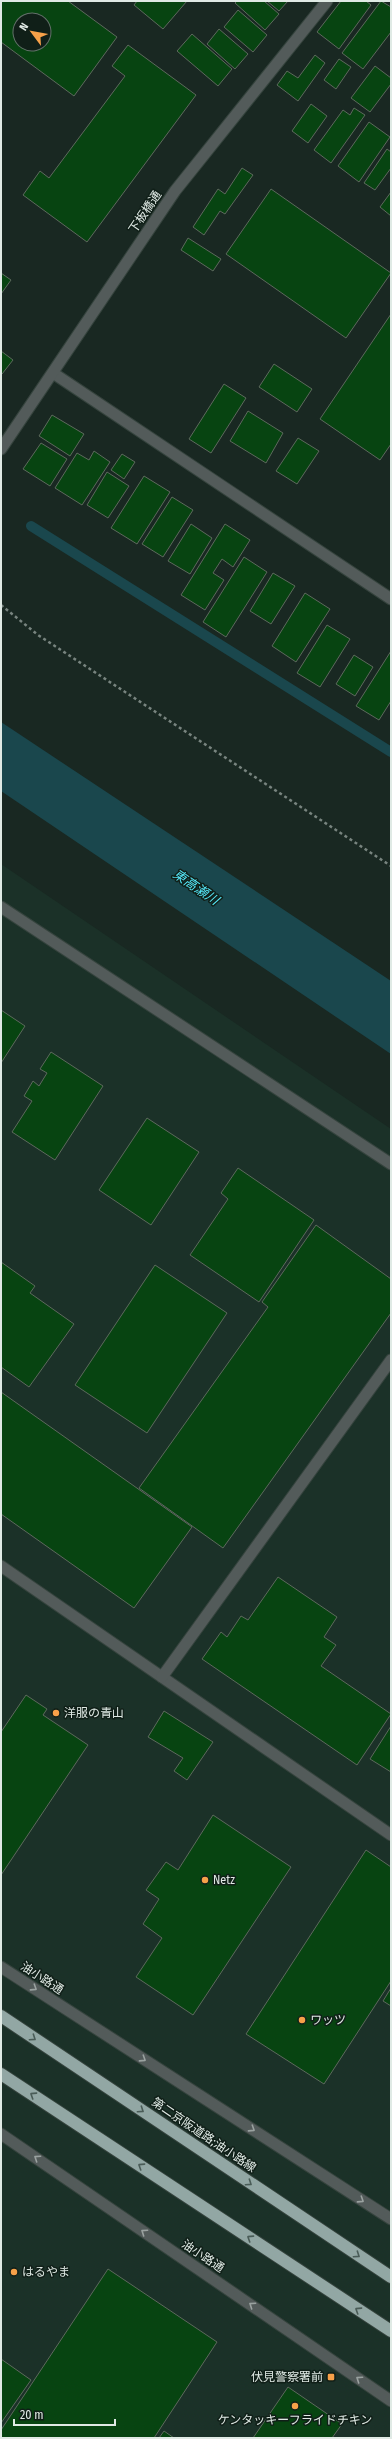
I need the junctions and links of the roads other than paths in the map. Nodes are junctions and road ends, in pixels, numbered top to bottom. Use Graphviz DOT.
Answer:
graph roads {
  1 [pos="327,1"];
  2 [pos="53,373"];
  3 [pos="1,449"];
  4 [pos="391,598"];
  5 [pos="1,907"];
  6 [pos="391,1164"];
  7 [pos="391,1360"];
  8 [pos="1,1566"];
  9 [pos="162,1677"];
  10 [pos="391,1835"];
  11 [pos="1,1967"];
  12 [pos="1,2016"];
  13 [pos="1,2074"];
  14 [pos="1,2134"];
  15 [pos="391,2219"];
  16 [pos="391,2277"];
  17 [pos="391,2331"];
  18 [pos="391,2401"];
  1 -- 2 [label="street, 下板橋通"];
  2 -- 3 [label="street, 下板橋通"];
  2 -- 4 [label="street"];
  5 -- 6 [label="street"];
  7 -- 9 [label="street"];
  8 -- 9 [label="street"];
  9 -- 10 [label="street"];
  11 -- 15 [label="street, 油小路通, one-way"];
  12 -- 16 [label="highway, 第二京阪道路;油小路線, one-way"];
  17 -- 13 [label="highway, one-way"];
  18 -- 14 [label="street, 油小路通, one-way"];
}
